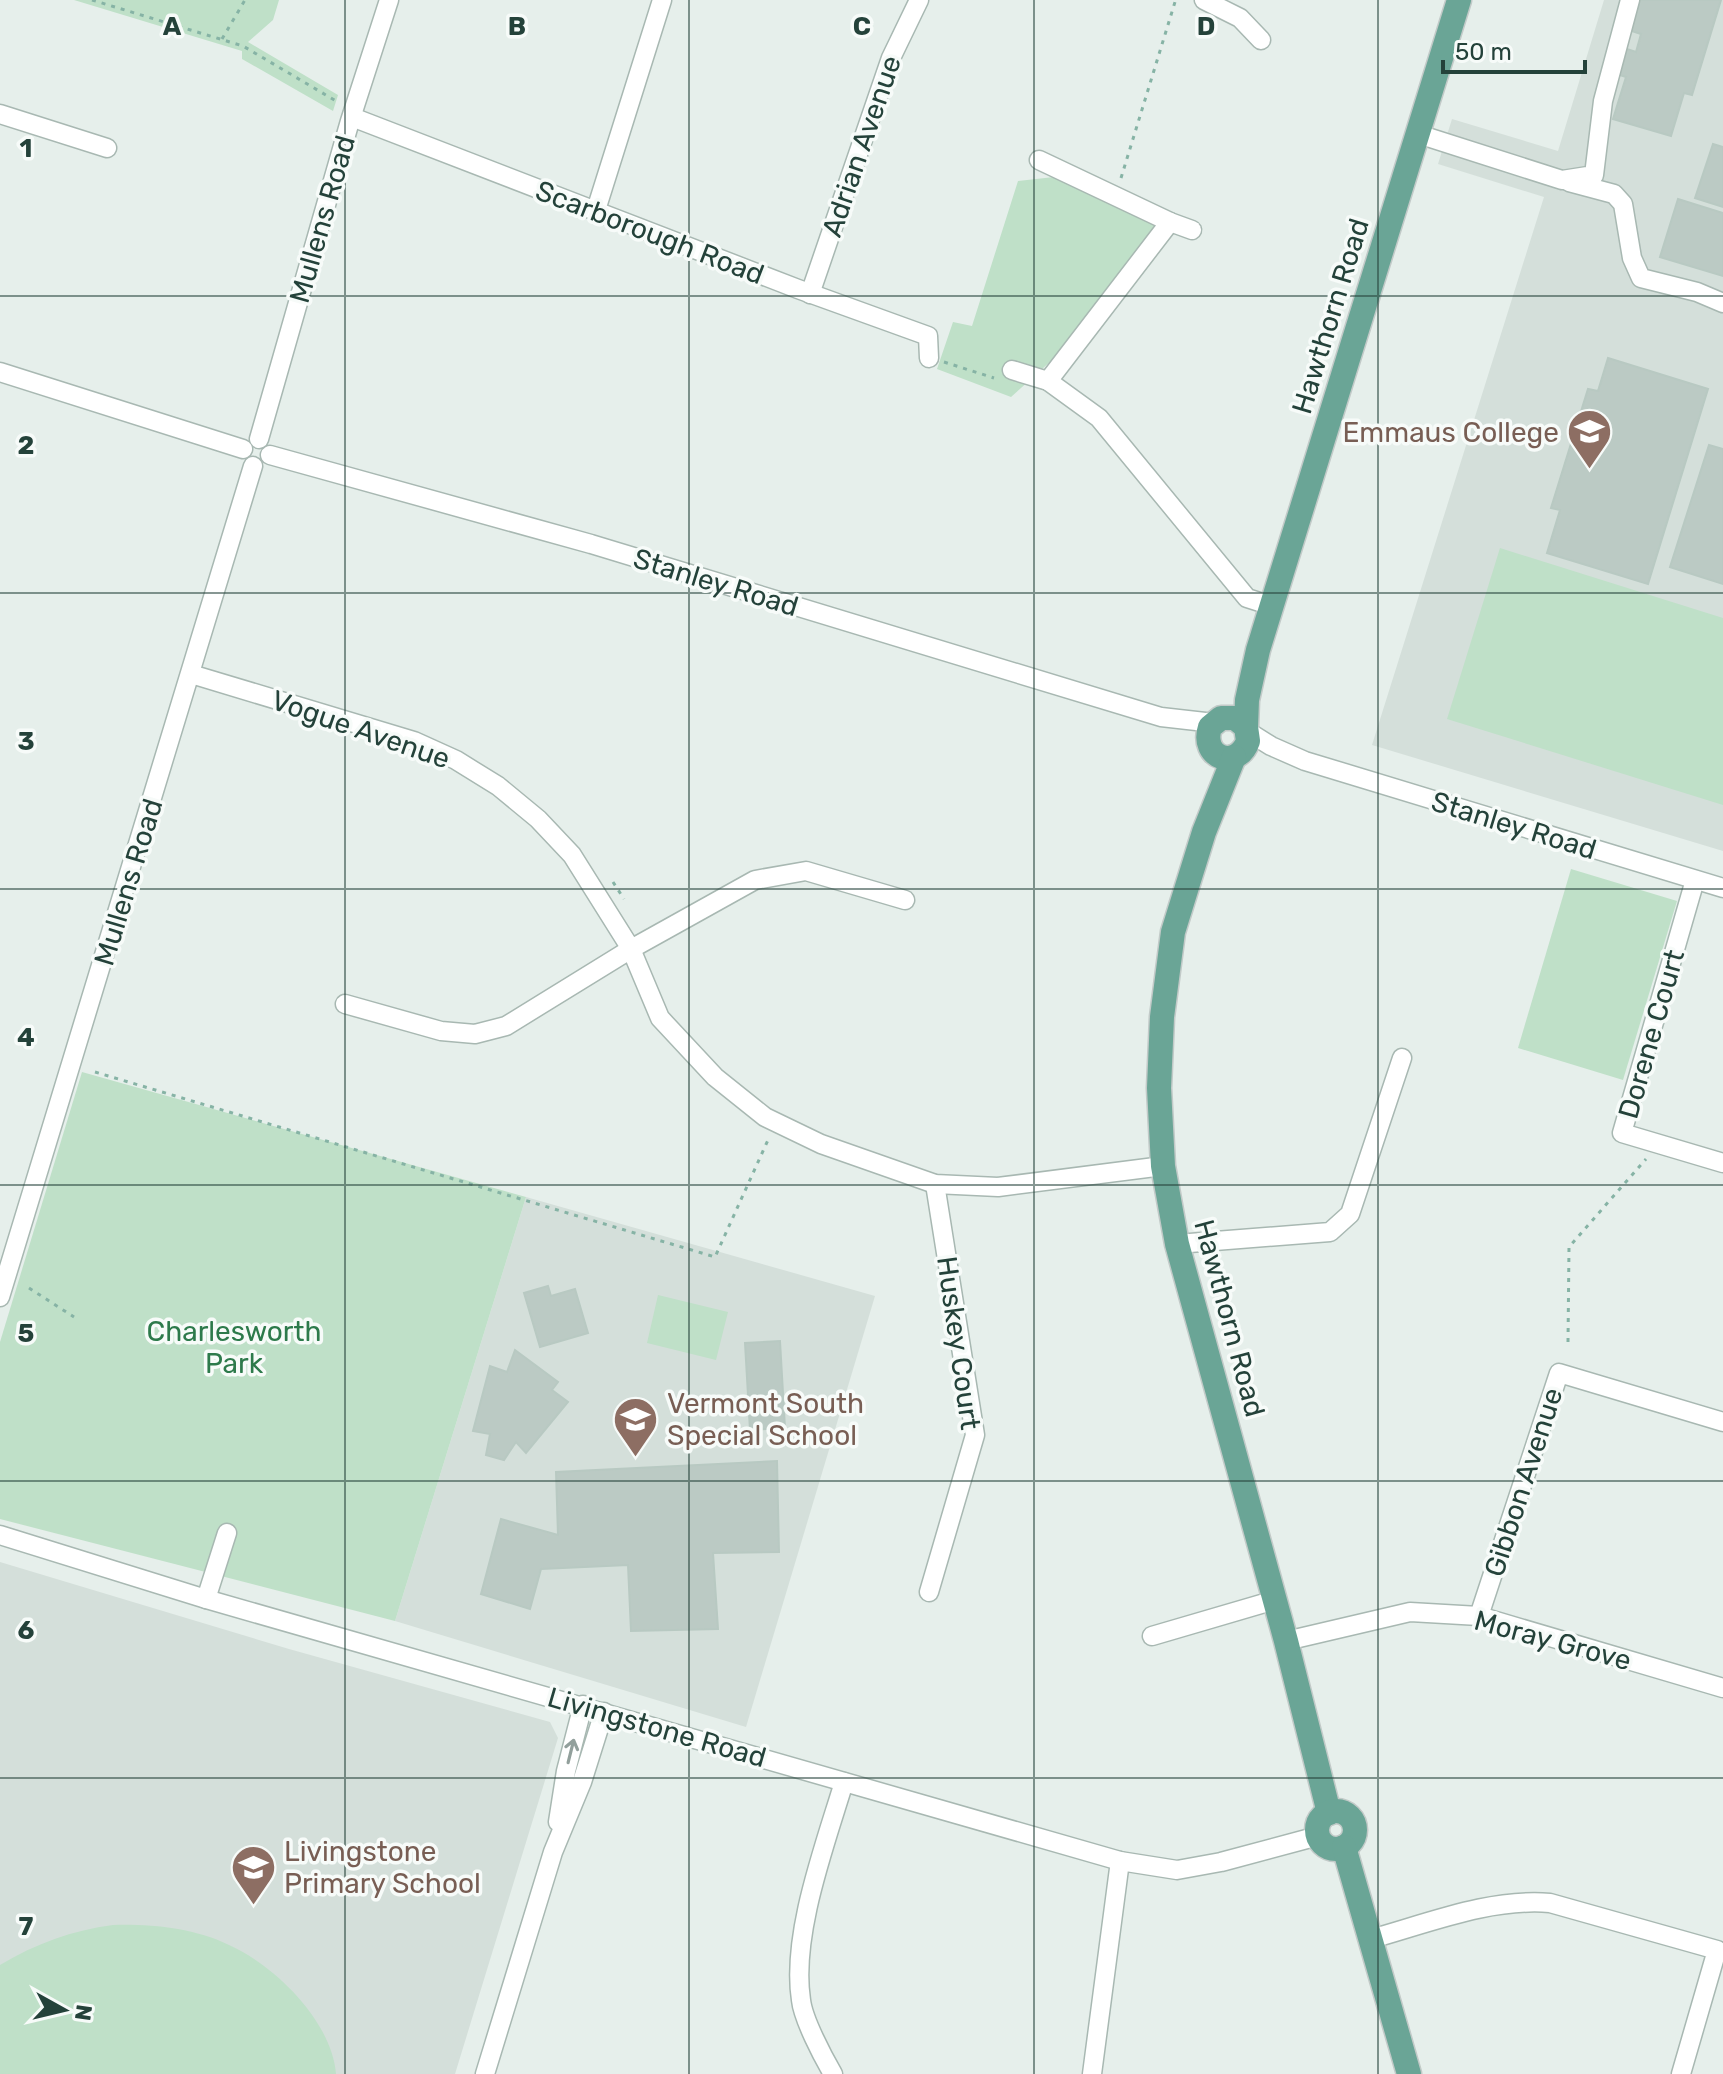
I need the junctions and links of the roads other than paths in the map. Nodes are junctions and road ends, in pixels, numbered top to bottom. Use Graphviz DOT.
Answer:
graph roads {
  1 [pos="389,0"];
  2 [pos="662,0"];
  3 [pos="919,0"];
  4 [pos="1204,0"];
  5 [pos="1459,0"];
  6 [pos="1630,0"];
  7 [pos="1261,40"];
  8 [pos="0,114"];
  9 [pos="352,117"];
  10 [pos="1418,134"];
  11 [pos="107,148"];
  12 [pos="1039,160"];
  13 [pos="1562,180"];
  14 [pos="596,210"];
  15 [pos="1170,222"];
  16 [pos="1192,230"];
  17 [pos="810,294"];
  18 [pos="1723,303"];
  19 [pos="935,360"];
  20 [pos="1012,370"];
  21 [pos="0,372"];
  22 [pos="1048,381"];
  23 [pos="259,439"];
  24 [pos="243,449"];
  25 [pos="270,455"];
  26 [pos="253,466"];
  27 [pos="1272,606"];
  28 [pos="1258,650"];
  29 [pos="191,674"];
  30 [pos="1246,729"];
  31 [pos="1212,735"];
  32 [pos="1236,757"];
  33 [pos="1305,761"];
  34 [pos="1204,832"];
  35 [pos="1695,880"];
  36 [pos="1723,888"];
  37 [pos="905,900"];
  38 [pos="631,949"];
  39 [pos="345,1004"];
  40 [pos="1402,1058"];
  41 [pos="1723,1163"];
  42 [pos="1163,1166"];
  43 [pos="935,1184"];
  44 [pos="1177,1244"];
  45 [pos="6,1256"];
  46 [pos="0,1297"];
  47 [pos="1723,1422"];
  48 [pos="227,1533"];
  49 [pos="0,1535"];
  50 [pos="929,1592"];
  51 [pos="206,1599"];
  52 [pos="1275,1600"];
  53 [pos="1479,1616"];
  54 [pos="1152,1636"];
  55 [pos="1286,1641"];
  56 [pos="1723,1688"];
  57 [pos="583,1705"];
  58 [pos="604,1712"];
  59 [pos="844,1782"];
  60 [pos="1329,1813"];
  61 [pos="1318,1836"];
  62 [pos="1344,1847"];
  63 [pos="553,1852"];
  64 [pos="1120,1861"];
  65 [pos="1371,1939"];
  66 [pos="485,2074"];
  67 [pos="833,2074"];
  68 [pos="1092,2074"];
  69 [pos="1409,2074"];
  70 [pos="1681,2074"];
  1 -- 9 [label="street, Mullens Road"];
  2 -- 14 [label="street"];
  3 -- 17 [label="street, Adrian Avenue"];
  4 -- 7 [label="street"];
  5 -- 10 [label="main road, Hawthorn Road"];
  6 -- 13 [label="street"];
  8 -- 11 [label="street"];
  9 -- 14 [label="street, Scarborough Road"];
  9 -- 23 [label="street, Mullens Road"];
  10 -- 13 [label="street"];
  10 -- 27 [label="main road, Hawthorn Road"];
  12 -- 15 [label="street"];
  13 -- 18 [label="street"];
  14 -- 17 [label="street, Scarborough Road"];
  15 -- 16 [label="street"];
  15 -- 22 [label="street"];
  17 -- 19 [label="street, Scarborough Road"];
  20 -- 22 [label="street"];
  21 -- 24 [label="street"];
  22 -- 27 [label="street"];
  23 -- 24 [label="street"];
  23 -- 25 [label="street"];
  24 -- 26 [label="street"];
  25 -- 26 [label="street"];
  25 -- 31 [label="street, Stanley Road"];
  26 -- 29 [label="street, Mullens Road"];
  27 -- 28 [label="main road, Hawthorn Road"];
  28 -- 30 [label="main road, Hawthorn Road"];
  28 -- 31 [label="main road, Hawthorn Road"];
  29 -- 38 [label="street, Vogue Avenue"];
  29 -- 45 [label="street, Mullens Road"];
  30 -- 31 [label="main road"];
  30 -- 32 [label="main road"];
  30 -- 33 [label="street, Stanley Road"];
  31 -- 32 [label="main road"];
  31 -- 34 [label="main road, Hawthorn Road"];
  32 -- 33 [label="street, Stanley Road"];
  32 -- 34 [label="main road, Hawthorn Road"];
  33 -- 35 [label="street, Stanley Road"];
  34 -- 42 [label="main road, Hawthorn Road"];
  35 -- 36 [label="street, Stanley Road"];
  35 -- 41 [label="street, Dorene Court"];
  37 -- 38 [label="street"];
  38 -- 39 [label="street"];
  38 -- 43 [label="street, Vogue Avenue"];
  40 -- 44 [label="street"];
  42 -- 43 [label="street, Vogue Avenue"];
  42 -- 44 [label="main road, Hawthorn Road"];
  43 -- 50 [label="street, Huskey Court"];
  44 -- 52 [label="main road, Hawthorn Road"];
  45 -- 46 [label="street, Mullens Road"];
  47 -- 53 [label="street, Gibbon Avenue"];
  48 -- 51 [label="street"];
  49 -- 51 [label="street, Livingstone Road"];
  51 -- 57 [label="street, Livingstone Road"];
  52 -- 54 [label="street"];
  52 -- 55 [label="main road, Hawthorn Road"];
  53 -- 55 [label="street, Moray Grove"];
  53 -- 56 [label="street, Moray Grove"];
  55 -- 60 [label="main road, Hawthorn Road"];
  57 -- 58 [label="street, Livingstone Road"];
  63 -- 57 [label="street, one-way"];
  58 -- 59 [label="street, Livingstone Road"];
  58 -- 63 [label="street"];
  59 -- 64 [label="street, Livingstone Road"];
  59 -- 67 [label="street"];
  60 -- 61 [label="main road"];
  60 -- 62 [label="main road"];
  61 -- 62 [label="main road"];
  61 -- 64 [label="street, Livingstone Road"];
  62 -- 65 [label="main road"];
  63 -- 66 [label="street"];
  64 -- 68 [label="street"];
  65 -- 69 [label="main road"];
  65 -- 70 [label="street"];
}
